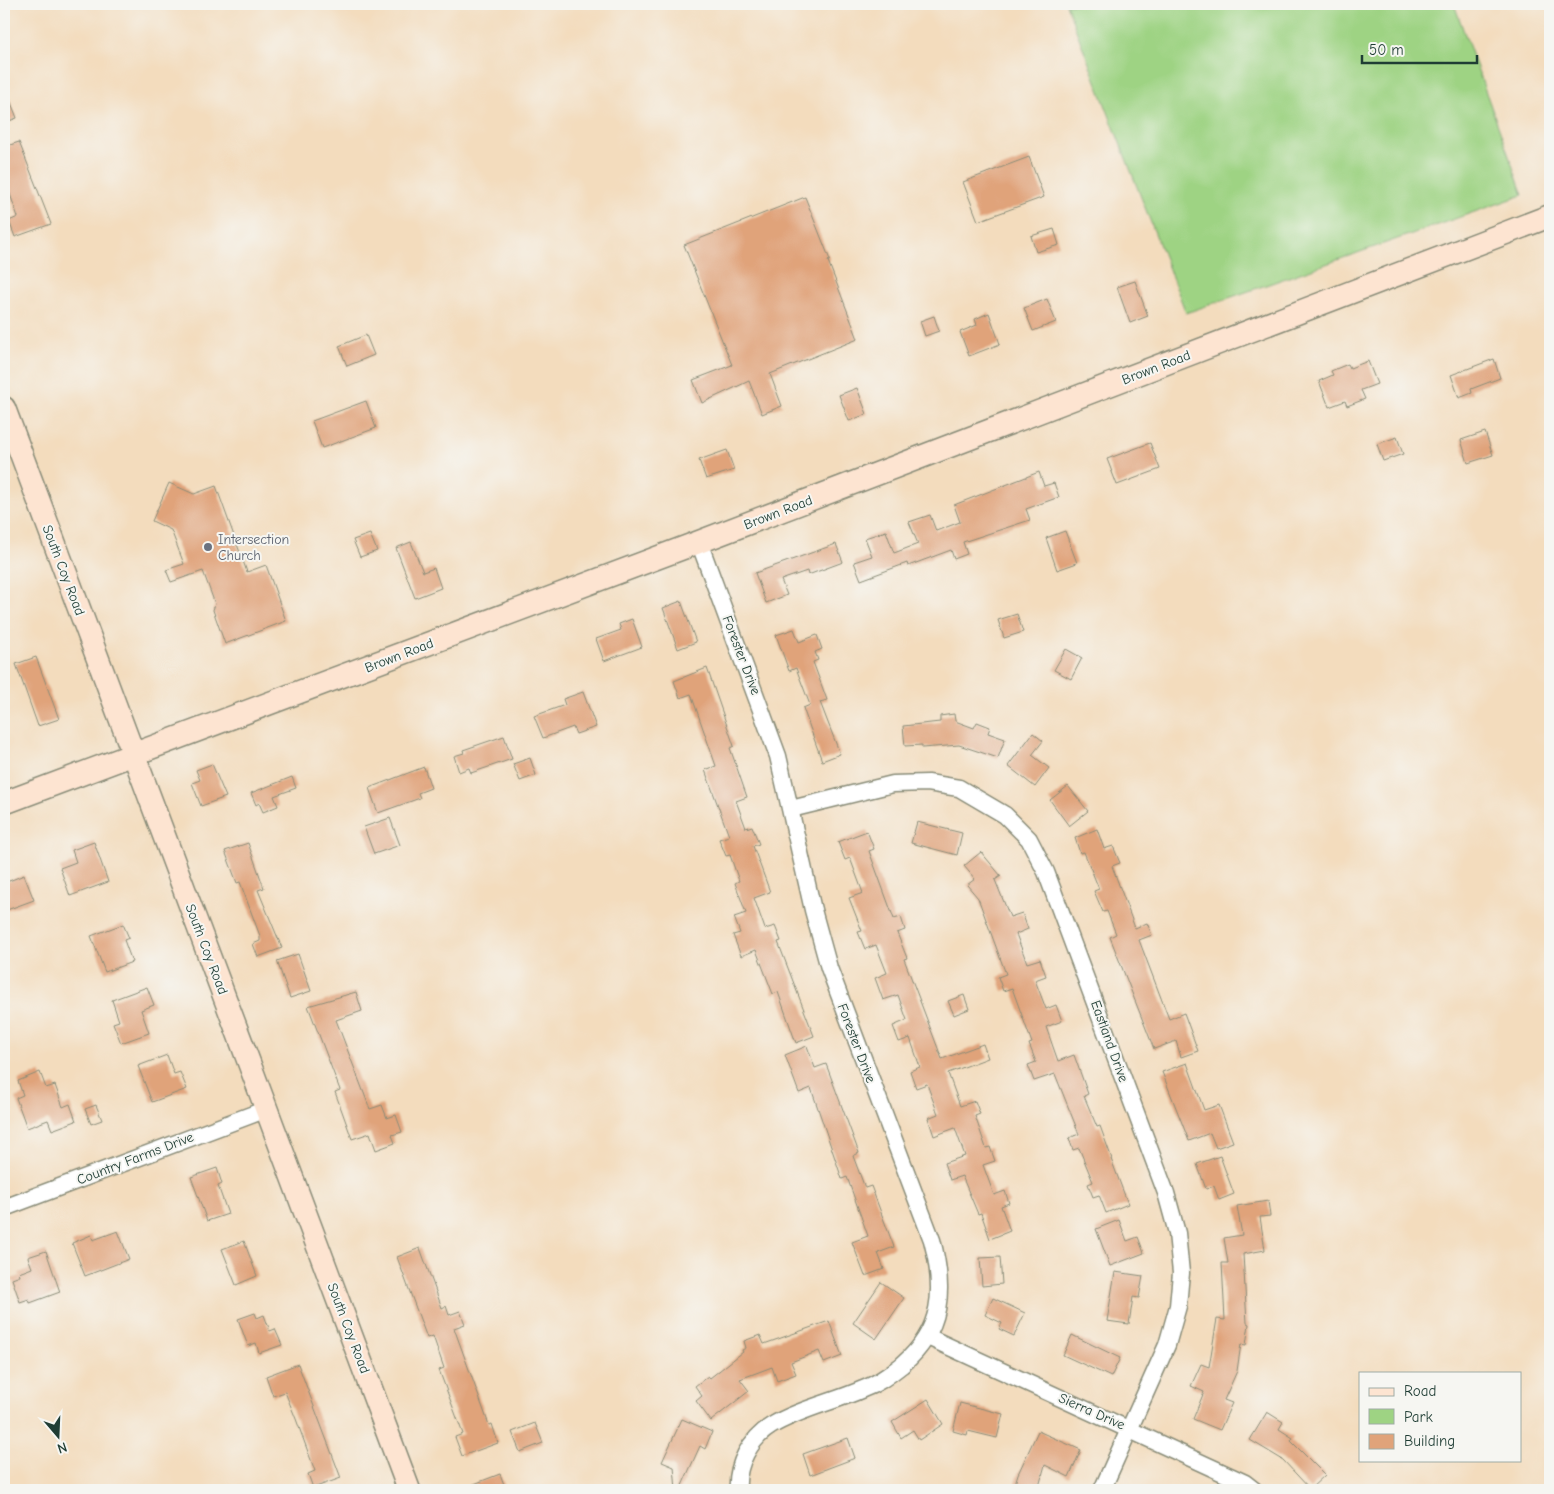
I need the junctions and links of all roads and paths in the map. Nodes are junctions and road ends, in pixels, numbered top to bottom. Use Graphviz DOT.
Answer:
graph roads {
  1 [pos="1550,216"];
  2 [pos="4,408"];
  3 [pos="699,542"];
  4 [pos="134,754"];
  5 [pos="4,803"];
  6 [pos="791,809"];
  7 [pos="267,1109"];
  8 [pos="4,1208"];
  9 [pos="928,1338"];
  10 [pos="1130,1428"];
  11 [pos="409,1490"];
  12 [pos="738,1490"];
  13 [pos="1102,1490"];
  14 [pos="1254,1490"];
  1 -- 3 [label="street, Brown Road"];
  2 -- 4 [label="street, South Coy Road"];
  3 -- 4 [label="street, Brown Road"];
  3 -- 6 [label="street, Forester Drive"];
  4 -- 5 [label="street, Brown Road"];
  4 -- 7 [label="street, South Coy Road"];
  6 -- 9 [label="street, Forester Drive"];
  6 -- 10 [label="street, Eastland Drive"];
  7 -- 8 [label="street, Country Farms Drive"];
  7 -- 11 [label="street, South Coy Road"];
  9 -- 10 [label="street, Sierra Drive"];
  9 -- 12 [label="street, Forester Drive"];
  10 -- 13 [label="street, Eastland Drive"];
  10 -- 14 [label="street, Sierra Drive"];
}
